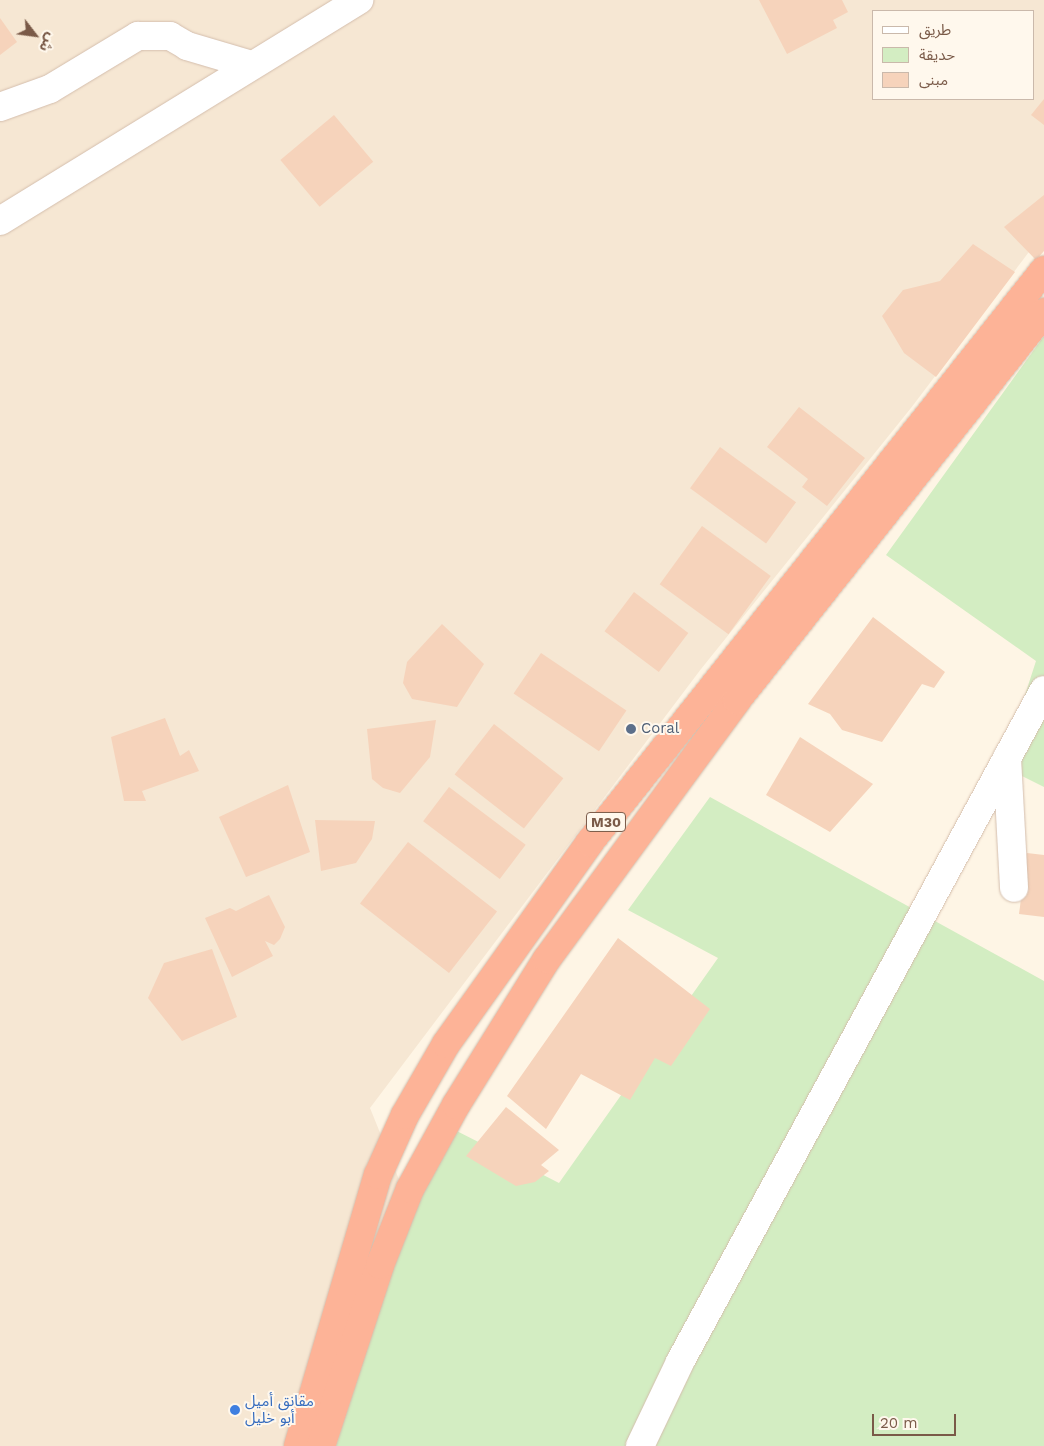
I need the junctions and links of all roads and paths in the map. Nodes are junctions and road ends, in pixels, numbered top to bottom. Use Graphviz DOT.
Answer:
graph roads {
  1 [pos="359,0"];
  2 [pos="251,65"];
  3 [pos="0,107"];
  4 [pos="0,221"];
  5 [pos="1044,270"];
  6 [pos="1044,312"];
  7 [pos="1044,690"];
  8 [pos="1007,758"];
  9 [pos="1014,888"];
  10 [pos="298,1446"];
  11 [pos="321,1446"];
  12 [pos="640,1446"];
  1 -- 2 [label="street"];
  2 -- 3 [label="street"];
  2 -- 4 [label="street"];
  5 -- 10 [label="highway, M30"];
  6 -- 11 [label="highway, M30"];
  7 -- 8 [label="street"];
  8 -- 9 [label="street"];
  8 -- 12 [label="street"];
}
